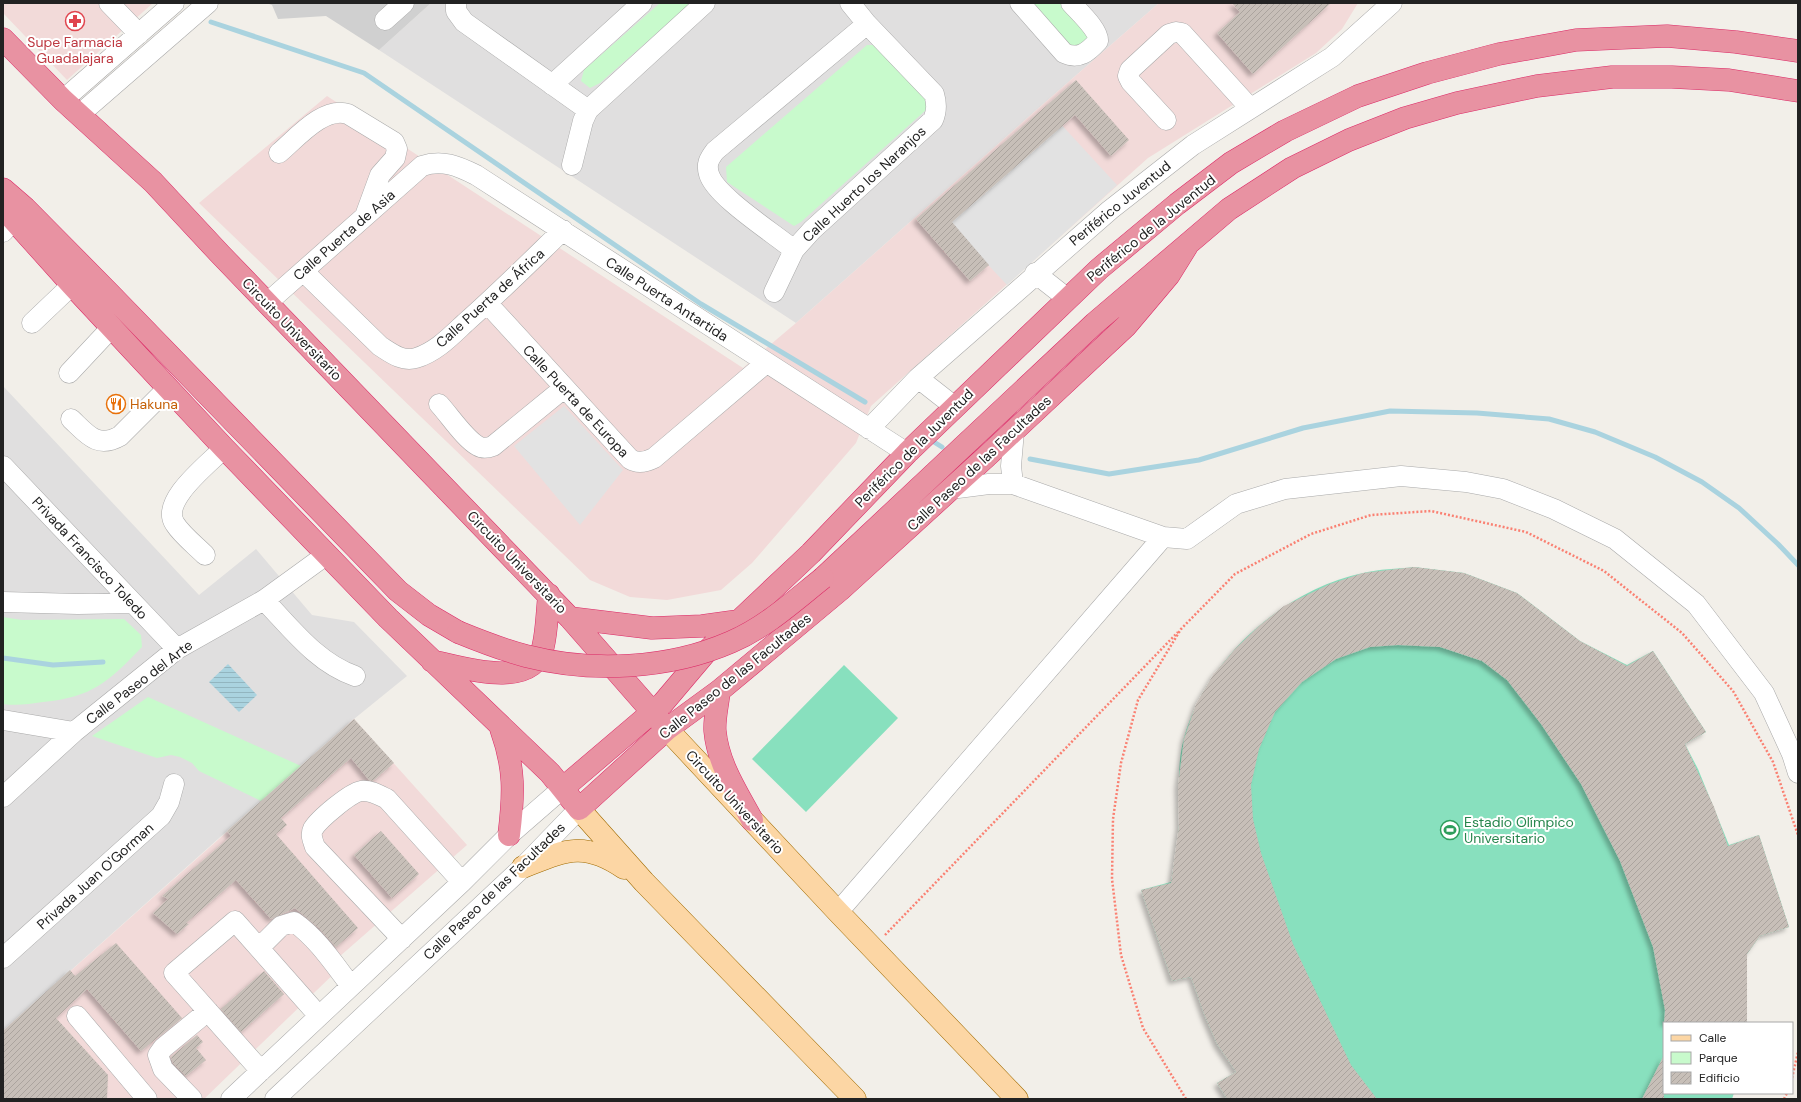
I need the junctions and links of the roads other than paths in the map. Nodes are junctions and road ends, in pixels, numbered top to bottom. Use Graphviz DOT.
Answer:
graph roads {
  1 [pos="109,3"];
  2 [pos="174,3"];
  3 [pos="208,3"];
  4 [pos="404,3"];
  5 [pos="456,3"];
  6 [pos="642,3"];
  7 [pos="705,3"];
  8 [pos="850,3"];
  9 [pos="1020,3"];
  10 [pos="1071,3"];
  11 [pos="1392,3"];
  12 [pos="385,20"];
  13 [pos="867,24"];
  14 [pos="139,34"];
  15 [pos="3,39"];
  16 [pos="1798,51"];
  17 [pos="552,85"];
  18 [pos="1798,91"];
  19 [pos="63,100"];
  20 [pos="1250,108"];
  21 [pos="588,110"];
  22 [pos="80,115"];
  23 [pos="1166,120"];
  24 [pos="278,153"];
  25 [pos="572,165"];
  26 [pos="422,166"];
  27 [pos="3,189"];
  28 [pos="365,216"];
  29 [pos="7,220"];
  30 [pos="563,230"];
  31 [pos="1187,246"];
  32 [pos="794,250"];
  33 [pos="303,271"];
  34 [pos="1035,273"];
  35 [pos="72,285"];
  36 [pos="774,292"];
  37 [pos="1068,299"];
  38 [pos="267,303"];
  39 [pos="487,304"];
  40 [pos="32,323"];
  41 [pos="112,327"];
  42 [pos="766,363"];
  43 [pos="69,373"];
  44 [pos="918,378"];
  45 [pos="168,388"];
  46 [pos="564,388"];
  47 [pos="439,404"];
  48 [pos="954,407"];
  49 [pos="71,419"];
  50 [pos="869,429"];
  51 [pos="224,448"];
  52 [pos="1005,448"];
  53 [pos="907,453"];
  54 [pos="3,466"];
  55 [pos="1013,484"];
  56 [pos="950,489"];
  57 [pos="1163,537"];
  58 [pos="205,555"];
  59 [pos="326,555"];
  60 [pos="549,595"];
  61 [pos="264,600"];
  62 [pos="3,602"];
  63 [pos="133,603"];
  64 [pos="570,618"];
  65 [pos="736,623"];
  66 [pos="177,649"];
  67 [pos="768,652"];
  68 [pos="425,654"];
  69 [pos="355,676"];
  70 [pos="719,691"];
  71 [pos="653,711"];
  72 [pos="3,720"];
  73 [pos="500,726"];
  74 [pos="667,729"];
  75 [pos="74,732"];
  76 [pos="1798,773"];
  77 [pos="174,784"];
  78 [pos="563,788"];
  79 [pos="3,797"];
  80 [pos="579,809"];
  81 [pos="752,820"];
  82 [pos="509,835"];
  83 [pos="523,867"];
  84 [pos="462,882"];
  85 [pos="644,882"];
  86 [pos="838,912"];
  87 [pos="402,939"];
  88 [pos="258,948"];
  89 [pos="3,958"];
  90 [pos="351,986"];
  91 [pos="208,1011"];
  92 [pos="77,1016"];
  93 [pos="319,1016"];
  94 [pos="261,1071"];
  95 [pos="147,1099"];
  96 [pos="192,1099"];
  97 [pos="231,1099"];
  98 [pos="275,1099"];
  99 [pos="855,1099"];
  100 [pos="1017,1099"];
  1 -- 14 [label="street"];
  2 -- 14 [label="street"];
  3 -- 22 [label="street"];
  4 -- 12 [label="street"];
  5 -- 17 [label="street"];
  6 -- 17 [label="street"];
  7 -- 21 [label="street"];
  8 -- 13 [label="street, Calle Huerto los Naranjos"];
  9 -- 10 [label="street"];
  11 -- 20 [label="street, Periférico Juventud"];
  13 -- 32 [label="street, Calle Huerto los Naranjos"];
  13 -- 32 [label="street, Calle Huerto los Naranjos"];
  14 -- 19 [label="street"];
  15 -- 19 [label="highway, Circuito Universitario"];
  16 -- 37 [label="highway, Periférico de la Juventud"];
  17 -- 21 [label="street"];
  18 -- 31 [label="highway"];
  19 -- 22 [label="highway, Circuito Universitario"];
  20 -- 23 [label="street"];
  20 -- 34 [label="street, Periférico Juventud"];
  21 -- 25 [label="street"];
  22 -- 38 [label="highway, Circuito Universitario"];
  24 -- 28 [label="street"];
  26 -- 28 [label="street, Calle Puerta de Asia"];
  26 -- 30 [label="street, Calle Puerta Antartida"];
  27 -- 31 [label="highway, bridge"];
  28 -- 33 [label="street, Calle Puerta de Asia"];
  29 -- 35 [label="highway"];
  30 -- 39 [label="street, Calle Puerta de África"];
  30 -- 42 [label="street, Calle Puerta Antartida"];
  31 -- 52 [label="highway, Calle Paseo de las Facultades"];
  32 -- 36 [label="street, Calle Huerto los Naranjos"];
  33 -- 38 [label="street, Calle Puerta de Asia"];
  33 -- 39 [label="street, Calle Puerta de África"];
  34 -- 37 [label="street"];
  34 -- 44 [label="street, Periférico Juventud"];
  35 -- 40 [label="street"];
  35 -- 41 [label="highway"];
  37 -- 48 [label="highway, Periférico de la Juventud"];
  38 -- 60 [label="highway, Circuito Universitario"];
  39 -- 46 [label="street, Calle Puerta de Europa"];
  41 -- 43 [label="street"];
  41 -- 45 [label="highway"];
  42 -- 46 [label="street, Calle Puerta de Europa"];
  42 -- 50 [label="street, Calle Puerta Antartida"];
  44 -- 48 [label="street"];
  44 -- 50 [label="street, Periférico Juventud"];
  45 -- 49 [label="street"];
  45 -- 51 [label="highway"];
  46 -- 47 [label="street"];
  48 -- 53 [label="highway, Periférico de la Juventud"];
  50 -- 53 [label="street, Calle Puerta Antartida"];
  51 -- 58 [label="street"];
  51 -- 59 [label="highway"];
  52 -- 55 [label="street"];
  52 -- 56 [label="highway, Calle Paseo de las Facultades"];
  53 -- 65 [label="highway, Periférico de la Juventud"];
  54 -- 63 [label="street, Privada Francisco Toledo"];
  55 -- 56 [label="street"];
  55 -- 57 [label="street"];
  56 -- 67 [label="highway, Calle Paseo de las Facultades"];
  57 -- 76 [label="street"];
  57 -- 86 [label="street"];
  59 -- 61 [label="street, Calle Paseo del Arte"];
  59 -- 68 [label="highway"];
  60 -- 64 [label="highway, Circuito Universitario"];
  60 -- 68 [label="highway"];
  61 -- 66 [label="street, Calle Paseo del Arte"];
  61 -- 69 [label="street"];
  62 -- 63 [label="street"];
  63 -- 66 [label="street, Privada Francisco Toledo"];
  64 -- 65 [label="highway"];
  64 -- 71 [label="highway, Circuito Universitario"];
  65 -- 67 [label="highway"];
  65 -- 71 [label="highway, Periférico de la Juventud"];
  66 -- 75 [label="street, Calle Paseo del Arte"];
  67 -- 70 [label="highway, Calle Paseo de las Facultades"];
  68 -- 73 [label="highway"];
  70 -- 74 [label="highway, Calle Paseo de las Facultades"];
  70 -- 81 [label="highway"];
  71 -- 74 [label="highway, Circuito Universitario"];
  71 -- 78 [label="highway, Calle Paseo de las Facultades"];
  72 -- 75 [label="street, Calle Paseo del Arte"];
  73 -- 78 [label="highway"];
  73 -- 82 [label="highway"];
  74 -- 80 [label="highway, Calle Paseo de las Facultades"];
  74 -- 81 [label="main road, Circuito Universitario"];
  75 -- 79 [label="street"];
  77 -- 89 [label="street, Privada Juan O'Gorman"];
  78 -- 80 [label="highway"];
  78 -- 82 [label="street, Calle Paseo de las Facultades"];
  80 -- 83 [label="street, Calle Paseo de las Facultades"];
  80 -- 85 [label="main road"];
  81 -- 86 [label="main road, Circuito Universitario"];
  82 -- 84 [label="street, Calle Paseo de las Facultades"];
  83 -- 85 [label="main road"];
  83 -- 98 [label="street, Calle Paseo de las Facultades"];
  84 -- 87 [label="street, Calle Paseo de las Facultades"];
  84 -- 87 [label="street"];
  85 -- 99 [label="main road"];
  86 -- 100 [label="main road, Circuito Universitario"];
  87 -- 90 [label="street, Calle Paseo de las Facultades"];
  88 -- 90 [label="street"];
  88 -- 91 [label="street"];
  88 -- 93 [label="street"];
  90 -- 93 [label="street, Calle Paseo de las Facultades"];
  91 -- 94 [label="street"];
  91 -- 96 [label="street"];
  92 -- 95 [label="street"];
  93 -- 94 [label="street, Calle Paseo de las Facultades"];
  94 -- 97 [label="street, Calle Paseo de las Facultades"];
}
